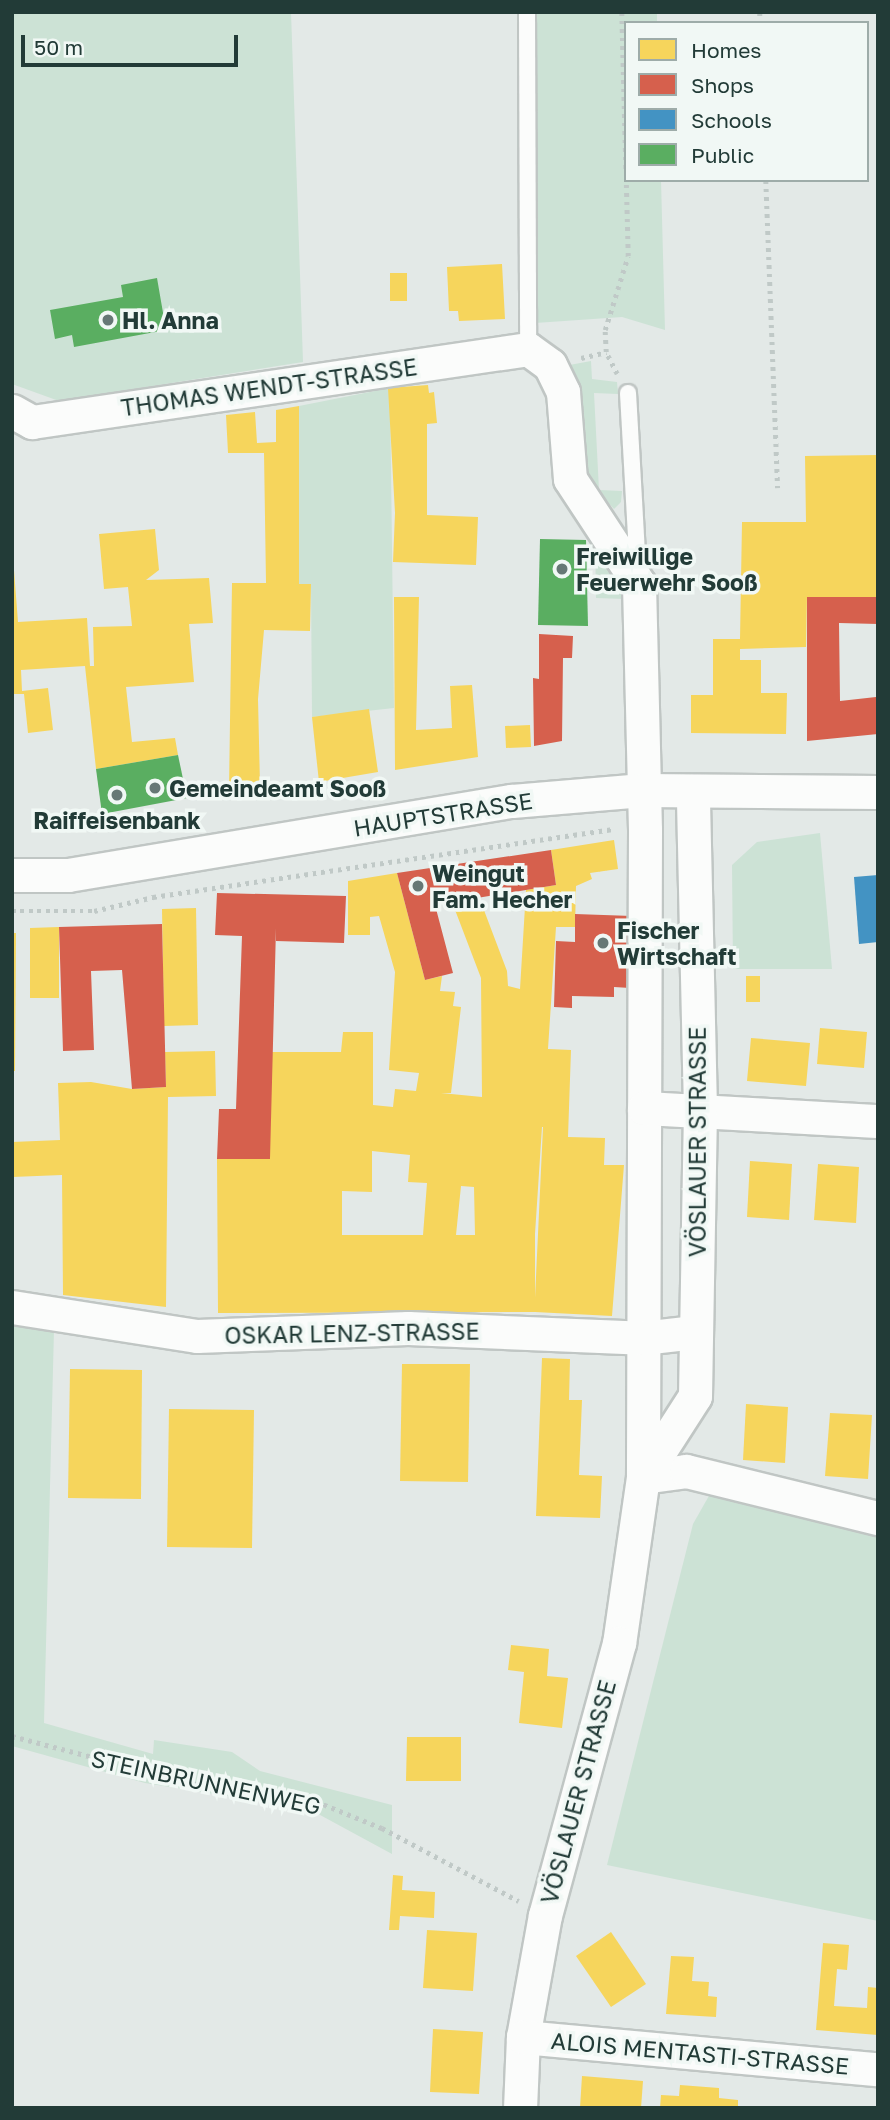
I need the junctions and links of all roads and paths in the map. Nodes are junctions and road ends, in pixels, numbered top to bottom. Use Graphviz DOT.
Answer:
graph roads {
  1 [pos="527,12"];
  2 [pos="622,12"];
  3 [pos="624,90"];
  4 [pos="626,182"];
  5 [pos="766,182"];
  6 [pos="539,357"];
  7 [pos="628,393"];
  8 [pos="12,411"];
  9 [pos="778,488"];
  10 [pos="639,584"];
  11 [pos="643,790"];
  12 [pos="693,792"];
  13 [pos="878,792"];
  14 [pos="645,830"];
  15 [pos="12,875"];
  16 [pos="12,911"];
  17 [pos="644,1108"];
  18 [pos="700,1109"];
  19 [pos="878,1121"];
  20 [pos="12,1307"];
  21 [pos="695,1332"];
  22 [pos="642,1338"];
  23 [pos="643,1477"];
  24 [pos="878,1518"];
  25 [pos="12,1736"];
  26 [pos="545,1915"];
  27 [pos="523,2037"];
  28 [pos="878,2069"];
  29 [pos="520,2108"];
  1 -- 6 [label="lane"];
  2 -- 3 [label="path"];
  4 -- 7 [label="path"];
  5 -- 9 [label="path"];
  6 -- 8 [label="street, THOMAS WENDT-STRASSE"];
  6 -- 10 [label="street"];
  7 -- 10 [label="lane"];
  10 -- 11 [label="street, VÖSLAUER STRASSE"];
  11 -- 12 [label="street, HAUPTSTRASSE"];
  11 -- 14 [label="street, VÖSLAUER STRASSE"];
  11 -- 15 [label="street, HAUPTSTRASSE"];
  12 -- 13 [label="street, HAUPTSTRASSE"];
  12 -- 18 [label="street, VÖSLAUER STRASSE"];
  14 -- 16 [label="path"];
  14 -- 17 [label="street, VÖSLAUER STRASSE"];
  17 -- 18 [label="street"];
  17 -- 22 [label="street, VÖSLAUER STRASSE"];
  18 -- 19 [label="street"];
  18 -- 21 [label="street, VÖSLAUER STRASSE"];
  20 -- 22 [label="street, OSKAR LENZ-STRASSE"];
  21 -- 22 [label="street, OSKAR LENZ-STRASSE"];
  21 -- 23 [label="street, VÖSLAUER STRASSE"];
  22 -- 23 [label="street, VÖSLAUER STRASSE"];
  23 -- 24 [label="street"];
  23 -- 26 [label="street, VÖSLAUER STRASSE"];
  25 -- 26 [label="path, STEINBRUNNENWEG"];
  26 -- 27 [label="street, VÖSLAUER STRASSE"];
  27 -- 28 [label="street, ALOIS MENTASTI-STRASSE"];
  27 -- 29 [label="street, VÖSLAUER STRASSE"];
}
